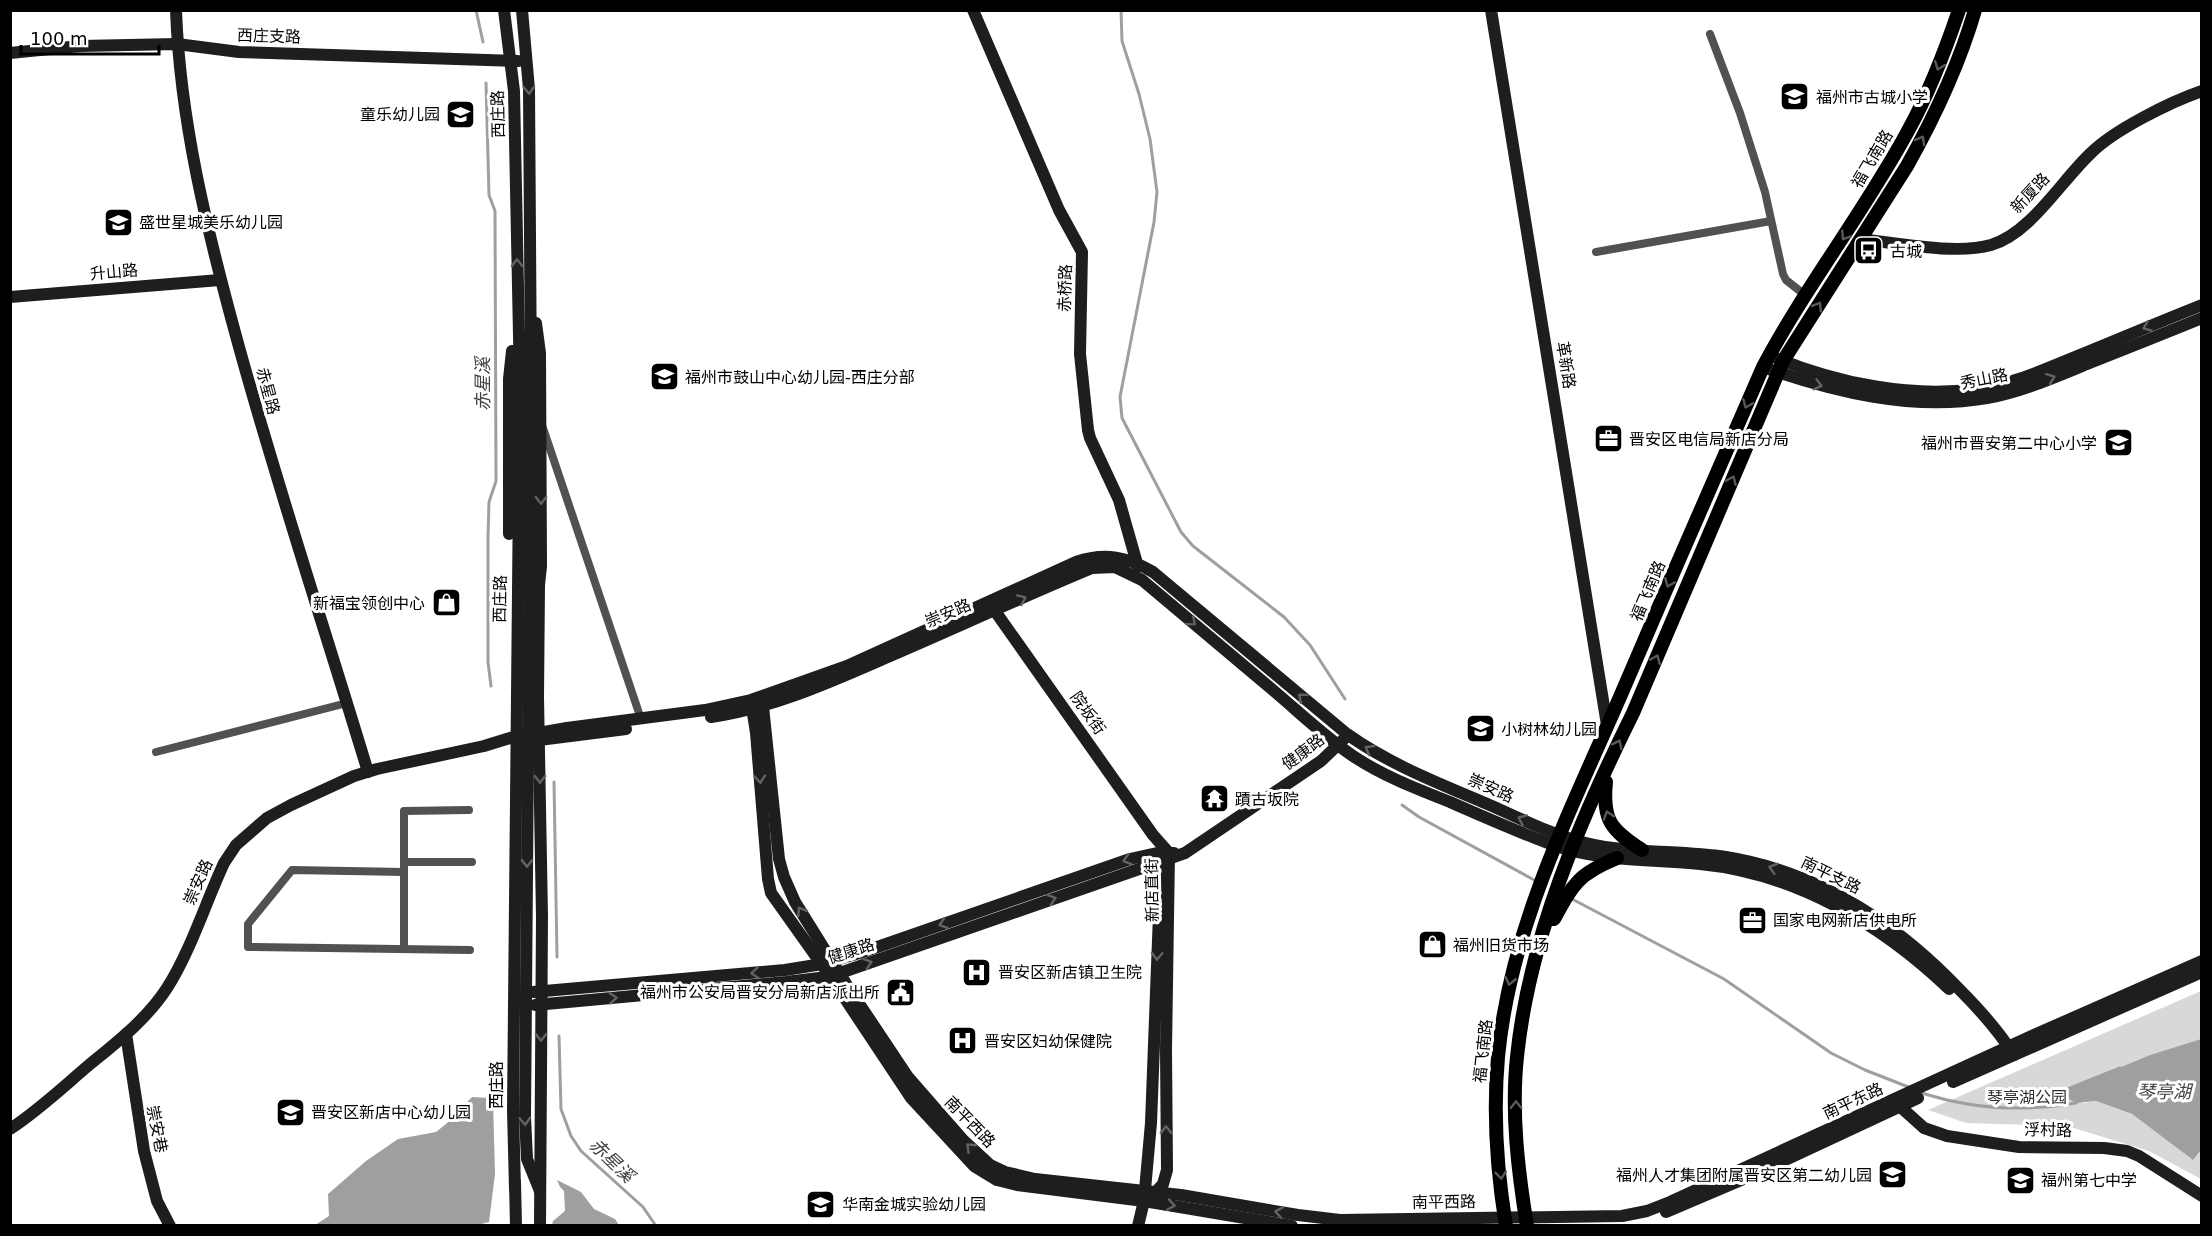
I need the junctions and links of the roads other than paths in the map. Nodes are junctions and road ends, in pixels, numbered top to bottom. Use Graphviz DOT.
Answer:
graph roads {
  1 [pos="176,10"];
  2 [pos="504,10"];
  3 [pos="522,10"];
  4 [pos="973,10"];
  5 [pos="1491,10"];
  6 [pos="1959,10"];
  7 [pos="1975,10"];
  8 [pos="1710,34"];
  9 [pos="177,44"];
  10 [pos="10,53"];
  11 [pos="512,61"];
  12 [pos="528,61"];
  13 [pos="2202,91"];
  14 [pos="1771,221"];
  15 [pos="1860,239"];
  16 [pos="1596,252"];
  17 [pos="220,280"];
  18 [pos="531,295"];
  19 [pos="1805,295"];
  20 [pos="10,297"];
  21 [pos="518,297"];
  22 [pos="2202,305"];
  23 [pos="2202,318"];
  24 [pos="1766,361"];
  25 [pos="1780,367"];
  26 [pos="526,384"];
  27 [pos="541,422"];
  28 [pos="1137,563"];
  29 [pos="1142,580"];
  30 [pos="995,611"];
  31 [pos="347,703"];
  32 [pos="757,703"];
  33 [pos="642,719"];
  34 [pos="1607,725"];
  35 [pos="1347,734"];
  36 [pos="539,736"];
  37 [pos="510,740"];
  38 [pos="1339,745"];
  39 [pos="156,752"];
  40 [pos="1607,766"];
  41 [pos="368,772"];
  42 [pos="469,810"];
  43 [pos="1153,835"];
  44 [pos="1557,840"];
  45 [pos="1575,846"];
  46 [pos="1642,850"];
  47 [pos="1164,856"];
  48 [pos="1617,858"];
  49 [pos="404,862"];
  50 [pos="472,862"];
  51 [pos="404,872"];
  52 [pos="1552,914"];
  53 [pos="404,948"];
  54 [pos="470,950"];
  55 [pos="2202,961"];
  56 [pos="827,962"];
  57 [pos="2202,972"];
  58 [pos="835,974"];
  59 [pos="541,998"];
  60 [pos="513,1000"];
  61 [pos="126,1034"];
  62 [pos="2008,1053"];
  63 [pos="1901,1101"];
  64 [pos="10,1129"];
  65 [pos="515,1189"];
  66 [pos="540,1191"];
  67 [pos="1148,1194"];
  68 [pos="2202,1196"];
  69 [pos="1526,1221"];
  70 [pos="1506,1222"];
  71 [pos="170,1226"];
  72 [pos="516,1226"];
  73 [pos="540,1226"];
  74 [pos="1138,1226"];
  75 [pos="1292,1226"];
  76 [pos="1598,1226"];
  1 -- 9 [label="street, 赤星路"];
  2 -- 11 [label="street, 西庄路"];
  3 -- 12 [label="street, 西庄路"];
  4 -- 28 [label="street, 赤桥路"];
  5 -- 34 [label="street, 革新路"];
  6 -- 19 [label="main road, 福飞南路, one-way"];
  15 -- 7 [label="main road, 福飞南路, one-way"];
  8 -- 14 [label="street"];
  9 -- 10 [label="street, 西庄支路"];
  9 -- 11 [label="street, 西庄支路"];
  9 -- 17 [label="street, 赤星路"];
  11 -- 12 [label="street, 西庄支路"];
  21 -- 11 [label="street, 西庄路, one-way"];
  12 -- 18 [label="street, 西庄路, one-way"];
  13 -- 15 [label="street, 新厦路"];
  14 -- 16 [label="street"];
  14 -- 19 [label="street"];
  25 -- 15 [label="main road, 福飞南路, one-way"];
  17 -- 20 [label="street, 升山路"];
  17 -- 31 [label="street, 赤星路"];
  18 -- 26 [label="street, 西庄路"];
  18 -- 27 [label="street"];
  19 -- 24 [label="main road, 福飞南路"];
  21 -- 26 [label="street, 西庄路"];
  21 -- 37 [label="street"];
  22 -- 25 [label="street, 秀山路, one-way"];
  25 -- 23 [label="street, 秀山路, one-way"];
  24 -- 25 [label="street, 秀山路"];
  24 -- 34 [label="main road, 福飞南路, one-way"];
  40 -- 25 [label="main road, 福飞南路, one-way"];
  26 -- 65 [label="street, 西庄路"];
  26 -- 66 [label="street, one-way"];
  27 -- 33 [label="street"];
  27 -- 36 [label="street, one-way"];
  28 -- 29 [label="street, 赤桥路"];
  28 -- 32 [label="street, 崇安路"];
  35 -- 28 [label="street, 崇安路, one-way"];
  30 -- 29 [label="street, 崇安路, one-way"];
  29 -- 38 [label="street, 崇安路, one-way"];
  30 -- 32 [label="street, 崇安路"];
  30 -- 43 [label="street, 院坂街"];
  31 -- 39 [label="street"];
  31 -- 41 [label="street, 赤星路"];
  32 -- 33 [label="street, 崇安路"];
  32 -- 36 [label="street, 崇安路"];
  56 -- 32 [label="street, 南平西路, one-way"];
  32 -- 56 [label="street, 南平西路, one-way"];
  33 -- 36 [label="street, 崇安路"];
  34 -- 44 [label="main road, 福飞南路"];
  35 -- 38 [label="street, 健康路"];
  44 -- 35 [label="street, 崇安路, one-way"];
  36 -- 37 [label="street, 崇安路"];
  36 -- 59 [label="street, one-way"];
  37 -- 41 [label="street, 崇安路"];
  37 -- 60 [label="street"];
  38 -- 44 [label="street, 崇安路"];
  38 -- 47 [label="street, 健康路"];
  40 -- 45 [label="main road, 福飞南路"];
  46 -- 40 [label="main road, one-way"];
  41 -- 61 [label="street, 崇安路"];
  42 -- 49 [label="street"];
  43 -- 47 [label="street, 新店直街"];
  44 -- 45 [label="street, 崇安路"];
  44 -- 70 [label="main road, 福飞南路, one-way"];
  45 -- 46 [label="street, 南平支路"];
  45 -- 48 [label="street, 南平支路"];
  45 -- 52 [label="main road, 福飞南路"];
  62 -- 46 [label="street, 南平支路, one-way"];
  47 -- 56 [label="street, 健康路, one-way"];
  58 -- 47 [label="street, 健康路, one-way"];
  47 -- 67 [label="street, 新店直街, one-way"];
  67 -- 47 [label="street, 新店直街, one-way"];
  48 -- 52 [label="main road"];
  48 -- 62 [label="street, 南平支路"];
  49 -- 50 [label="street"];
  49 -- 51 [label="street"];
  51 -- 53 [label="street"];
  51 -- 53 [label="street"];
  69 -- 52 [label="main road, 福飞南路, one-way"];
  53 -- 54 [label="street"];
  55 -- 62 [label="street, 南平东路"];
  56 -- 58 [label="street, 南平西路"];
  56 -- 59 [label="street, 健康路, one-way"];
  57 -- 62 [label="street, 南平东路"];
  59 -- 58 [label="street, 健康路, one-way"];
  58 -- 67 [label="street, 南平西路"];
  59 -- 60 [label="street, 健康路"];
  59 -- 66 [label="street, one-way"];
  60 -- 65 [label="street"];
  61 -- 64 [label="street, 崇安路"];
  61 -- 71 [label="street, 崇安巷"];
  62 -- 63 [label="street, 南平东路"];
  63 -- 68 [label="street, 浮村路"];
  63 -- 69 [label="street, 南平东路"];
  63 -- 76 [label="street, 南平东路"];
  65 -- 72 [label="street"];
  66 -- 73 [label="street"];
  70 -- 67 [label="street, 南平西路, one-way"];
  67 -- 74 [label="street, 新店直街"];
  67 -- 75 [label="street, 南平西路, one-way"];
  69 -- 70 [label="street, 南平东路"];
}
